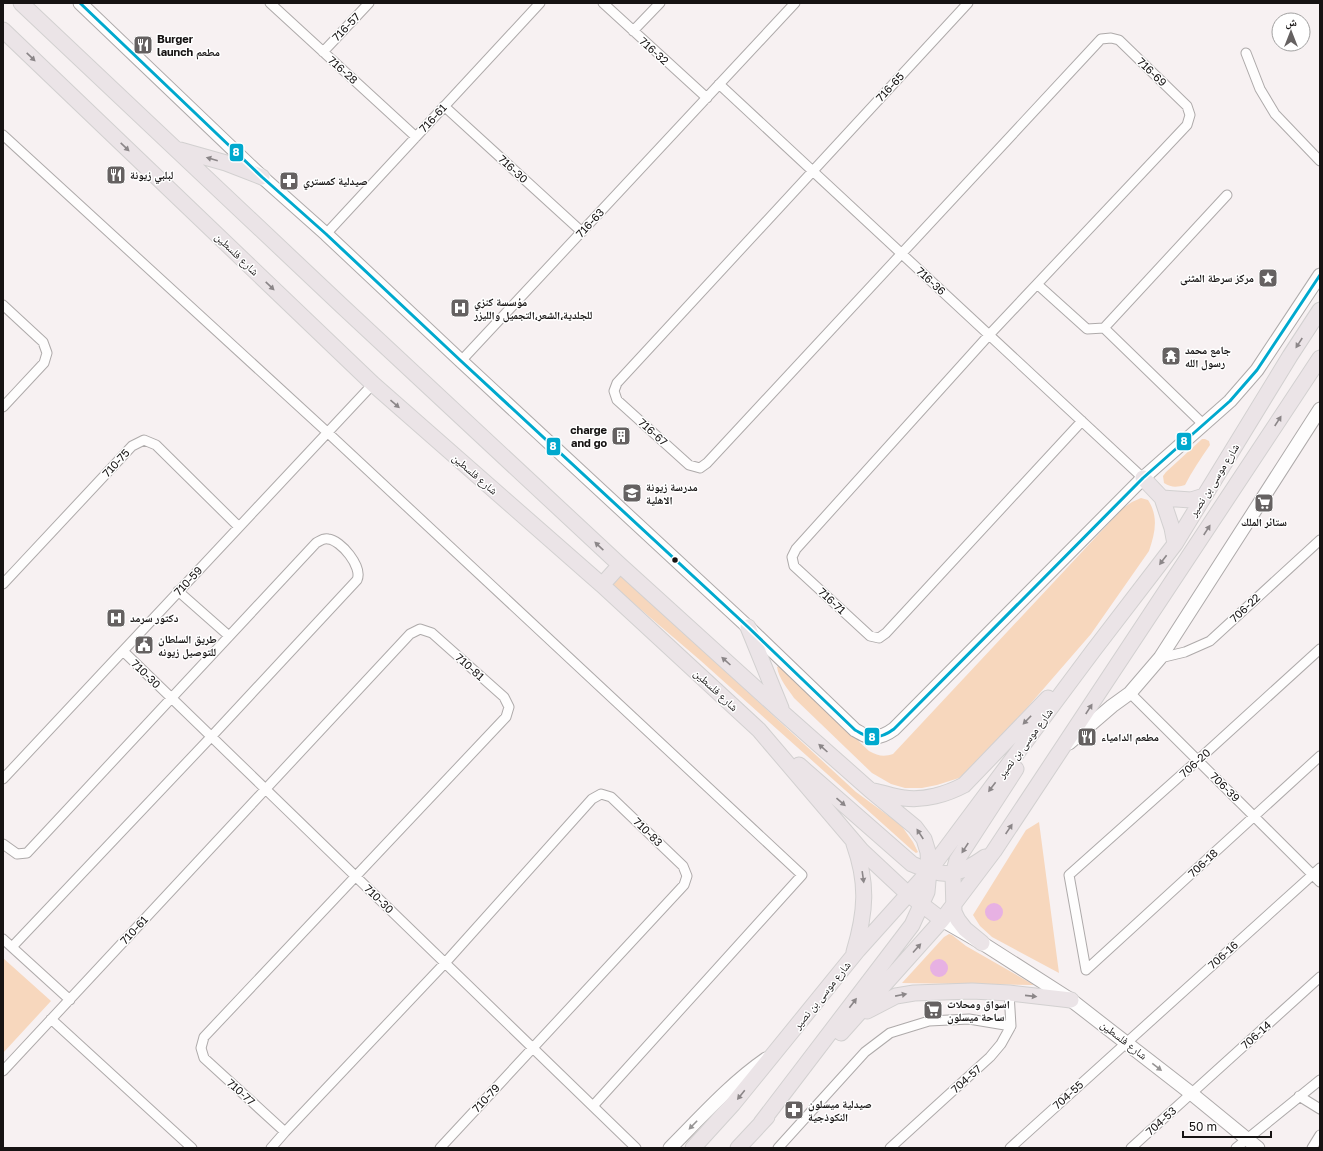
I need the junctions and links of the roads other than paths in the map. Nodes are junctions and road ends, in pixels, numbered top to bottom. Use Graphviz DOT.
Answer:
graph roads {
  1 [pos="21,3"];
  2 [pos="80,3"];
  3 [pos="270,3"];
  4 [pos="369,3"];
  5 [pos="540,3"];
  6 [pos="603,3"];
  7 [pos="660,3"];
  8 [pos="795,3"];
  9 [pos="968,3"];
  10 [pos="3,30"];
  11 [pos="633,31"];
  12 [pos="323,52"];
  13 [pos="1246,53"];
  14 [pos="719,84"];
  15 [pos="707,98"];
  16 [pos="444,106"];
  17 [pos="3,134"];
  18 [pos="416,137"];
  19 [pos="176,149"];
  20 [pos="1320,161"];
  21 [pos="813,171"];
  22 [pos="262,177"];
  23 [pos="1226,195"];
  24 [pos="582,232"];
  25 [pos="326,234"];
  26 [pos="902,253"];
  27 [pos="1320,275"];
  28 [pos="1037,284"];
  29 [pos="3,304"];
  30 [pos="1320,310"];
  31 [pos="1104,328"];
  32 [pos="989,335"];
  33 [pos="1320,358"];
  34 [pos="461,361"];
  35 [pos="372,384"];
  36 [pos="3,407"];
  37 [pos="1319,412"];
  38 [pos="1082,421"];
  39 [pos="1204,424"];
  40 [pos="327,432"];
  41 [pos="1143,478"];
  42 [pos="1204,496"];
  43 [pos="1162,498"];
  44 [pos="238,527"];
  45 [pos="1320,540"];
  46 [pos="1175,544"];
  47 [pos="620,565"];
  48 [pos="3,584"];
  49 [pos="602,585"];
  50 [pos="178,591"];
  51 [pos="748,627"];
  52 [pos="229,636"];
  53 [pos="1320,649"];
  54 [pos="123,651"];
  55 [pos="1093,651"];
  56 [pos="1160,658"];
  57 [pos="1130,692"];
  58 [pos="171,698"];
  59 [pos="783,712"];
  60 [pos="759,730"];
  61 [pos="211,737"];
  62 [pos="1064,748"];
  63 [pos="1320,756"];
  64 [pos="1198,760"];
  65 [pos="3,779"];
  66 [pos="266,790"];
  67 [pos="870,790"];
  68 [pos="1254,816"];
  69 [pos="852,840"];
  70 [pos="3,844"];
  71 [pos="994,851"];
  72 [pos="929,871"];
  73 [pos="1316,871"];
  74 [pos="953,874"];
  75 [pos="355,876"];
  76 [pos="1320,882"];
  77 [pos="908,894"];
  78 [pos="922,904"];
  79 [pos="953,905"];
  80 [pos="942,920"];
  81 [pos="3,939"];
  82 [pos="982,943"];
  83 [pos="12,947"];
  84 [pos="853,956"];
  85 [pos="445,963"];
  86 [pos="1086,970"];
  87 [pos="1320,977"];
  88 [pos="1009,993"];
  89 [pos="70,1000"];
  90 [pos="1071,1000"];
  91 [pos="854,1019"];
  92 [pos="51,1020"];
  93 [pos="1011,1026"];
  94 [pos="1127,1042"];
  95 [pos="533,1049"];
  96 [pos="774,1053"];
  97 [pos="3,1071"];
  98 [pos="1320,1080"];
  99 [pos="1192,1094"];
  100 [pos="1299,1096"];
  101 [pos="593,1106"];
  102 [pos="1320,1109"];
  103 [pos="761,1123"];
  104 [pos="285,1132"];
  105 [pos="1320,1135"];
  106 [pos="1246,1139"];
  107 [pos="192,1148"];
  108 [pos="271,1148"];
  109 [pos="440,1148"];
  110 [pos="636,1148"];
  111 [pos="670,1148"];
  112 [pos="693,1148"];
  113 [pos="738,1148"];
  114 [pos="778,1148"];
  115 [pos="890,1148"];
  116 [pos="1010,1148"];
  117 [pos="1131,1148"];
  118 [pos="1236,1148"];
  119 [pos="1258,1148"];
  120 [pos="1312,1148"];
  1 -- 19 [label="main road"];
  2 -- 22 [label="street"];
  3 -- 12 [label="street, 716-28"];
  4 -- 12 [label="street, 716-57"];
  5 -- 16 [label="street, 716-61"];
  6 -- 11 [label="street, 716-32"];
  7 -- 11 [label="street"];
  8 -- 14 [label="street"];
  9 -- 21 [label="street, 716-65"];
  10 -- 35 [label="main road, شارع فلسطين, one-way"];
  11 -- 15 [label="street, 716-32"];
  12 -- 18 [label="street, 716-28"];
  13 -- 20 [label="street"];
  14 -- 15 [label="street, 716-63"];
  14 -- 21 [label="street, 716-36"];
  15 -- 24 [label="street, 716-63"];
  16 -- 18 [label="street, 716-61"];
  16 -- 24 [label="street, 716-30"];
  17 -- 40 [label="street"];
  18 -- 25 [label="street, 716-61"];
  22 -- 19 [label="main road, one-way"];
  47 -- 19 [label="main road, one-way"];
  21 -- 26 [label="street, 716-36"];
  21 -- 26 [label="street, 716-67"];
  22 -- 25 [label="street"];
  23 -- 31 [label="street"];
  24 -- 34 [label="street, 716-63"];
  25 -- 34 [label="street"];
  26 -- 28 [label="street, 716-69"];
  26 -- 32 [label="street, 716-36"];
  27 -- 39 [label="street"];
  28 -- 31 [label="street"];
  28 -- 32 [label="street, 716-69"];
  29 -- 36 [label="street"];
  30 -- 42 [label="main road, شارع موسى بن نصير, one-way"];
  31 -- 39 [label="street"];
  32 -- 38 [label="street, 716-36"];
  32 -- 38 [label="street, 716-71"];
  62 -- 33 [label="main road, شارع موسى بن نصير, one-way"];
  34 -- 51 [label="street"];
  35 -- 40 [label="street, 710-59"];
  35 -- 49 [label="main road, شارع فلسطين, one-way"];
  37 -- 56 [label="street"];
  38 -- 41 [label="street, 716-36"];
  39 -- 41 [label="street"];
  40 -- 44 [label="street, 710-59"];
  40 -- 101 [label="street"];
  41 -- 43 [label="main road"];
  41 -- 51 [label="street"];
  42 -- 43 [label="main road"];
  42 -- 46 [label="main road, شارع موسى بن نصير"];
  43 -- 46 [label="main road"];
  44 -- 48 [label="street, 710-75"];
  44 -- 50 [label="street, 710-59"];
  45 -- 56 [label="street, 706-22"];
  46 -- 55 [label="main road, شارع موسى بن نصير, one-way"];
  47 -- 49 [label="main road"];
  59 -- 47 [label="main road, one-way"];
  49 -- 60 [label="main road, شارع فلسطين"];
  50 -- 52 [label="street"];
  50 -- 54 [label="street, 710-59"];
  51 -- 59 [label="main road"];
  52 -- 58 [label="street"];
  52 -- 61 [label="street"];
  53 -- 64 [label="street, 706-20"];
  54 -- 58 [label="street, 710-30"];
  54 -- 65 [label="street, 710-59"];
  55 -- 67 [label="main road, one-way"];
  55 -- 72 [label="main road, شارع موسى بن نصير, one-way"];
  55 -- 74 [label="main road, one-way"];
  56 -- 57 [label="street"];
  57 -- 62 [label="street"];
  57 -- 64 [label="street, 706-39"];
  58 -- 61 [label="street, 710-30"];
  58 -- 70 [label="street"];
  67 -- 59 [label="main road, one-way"];
  60 -- 69 [label="main road, شارع فلسطين"];
  60 -- 72 [label="main road, one-way"];
  61 -- 66 [label="street, 710-30"];
  61 -- 83 [label="street"];
  71 -- 62 [label="main road, شارع موسى بن نصير, one-way"];
  63 -- 68 [label="street, 706-18"];
  64 -- 68 [label="street, 706-39"];
  64 -- 86 [label="street, 706-20"];
  66 -- 75 [label="street, 710-30"];
  66 -- 75 [label="street, 710-81"];
  66 -- 89 [label="street, 710-61"];
  72 -- 67 [label="main road, one-way"];
  68 -- 73 [label="street, 706-39"];
  68 -- 86 [label="street, 706-18"];
  69 -- 77 [label="main road, شارع فلسطين"];
  69 -- 84 [label="main road, one-way"];
  71 -- 74 [label="main road"];
  71 -- 79 [label="main road, شارع موسى بن نصير"];
  72 -- 74 [label="main road"];
  72 -- 77 [label="main road, شارع موسى بن نصير"];
  72 -- 78 [label="main road"];
  73 -- 76 [label="street, 706-39"];
  73 -- 94 [label="street, 706-16"];
  74 -- 79 [label="main road"];
  75 -- 85 [label="street, 710-30"];
  75 -- 104 [label="street, 710-77"];
  77 -- 78 [label="main road, شارع فلسطين"];
  77 -- 84 [label="main road, شارع موسى بن نصير"];
  78 -- 80 [label="main road, شارع فلسطين"];
  103 -- 78 [label="main road, one-way"];
  79 -- 80 [label="main road, شارع موسى بن نصير"];
  79 -- 82 [label="main road"];
  80 -- 82 [label="street, شارع فلسطين"];
  91 -- 80 [label="main road, شارع موسى بن نصير, one-way"];
  81 -- 83 [label="street"];
  82 -- 90 [label="street, شارع فلسطين"];
  83 -- 89 [label="street"];
  84 -- 96 [label="main road, شارع موسى بن نصير"];
  85 -- 95 [label="street, 710-30"];
  85 -- 95 [label="street, 710-83"];
  85 -- 104 [label="street"];
  87 -- 99 [label="street, 706-14"];
  88 -- 90 [label="main road, one-way"];
  91 -- 88 [label="main road, one-way"];
  88 -- 93 [label="street"];
  89 -- 92 [label="street, 710-61"];
  90 -- 94 [label="street, شارع فلسطين"];
  91 -- 103 [label="main road, شارع موسى بن نصير"];
  92 -- 97 [label="street, 710-61"];
  92 -- 107 [label="street"];
  93 -- 114 [label="street"];
  93 -- 115 [label="street, 704-57"];
  94 -- 99 [label="street, شارع فلسطين, one-way"];
  94 -- 116 [label="street, 704-55"];
  95 -- 101 [label="street, 710-30"];
  95 -- 109 [label="street, 710-79"];
  96 -- 111 [label="street, one-way"];
  96 -- 112 [label="main road, شارع موسى بن نصير, one-way"];
  98 -- 100 [label="street"];
  99 -- 106 [label="street, شارع فلسطين"];
  99 -- 117 [label="street, 704-53"];
  100 -- 102 [label="street"];
  100 -- 106 [label="street"];
  101 -- 110 [label="street, 710-30"];
  103 -- 113 [label="main road, شارع موسى بن نصير"];
  104 -- 108 [label="street"];
  105 -- 120 [label="street"];
  106 -- 118 [label="street"];
  106 -- 119 [label="street, شارع فلسطين"];
}
